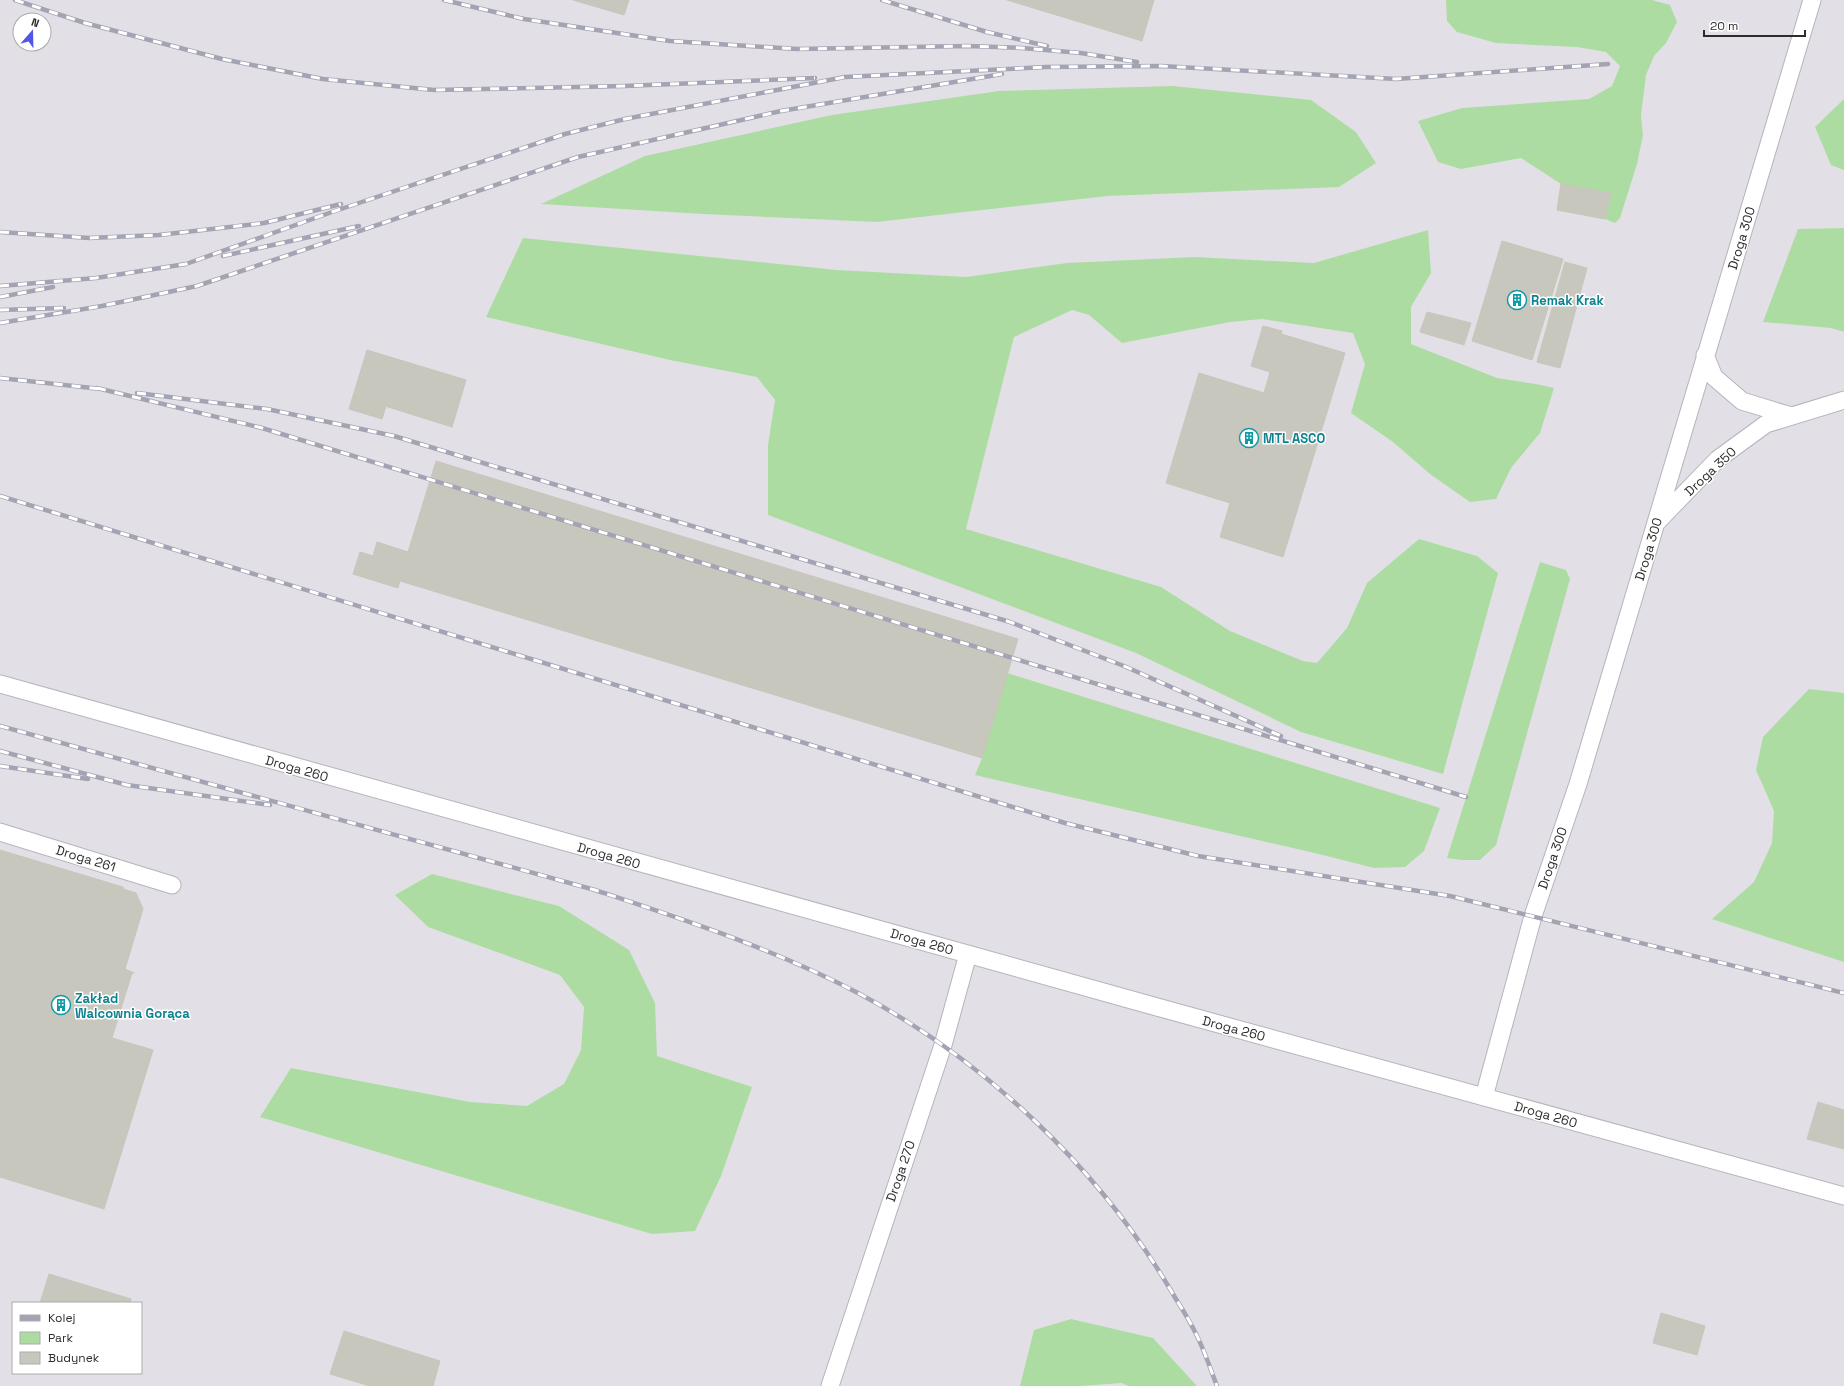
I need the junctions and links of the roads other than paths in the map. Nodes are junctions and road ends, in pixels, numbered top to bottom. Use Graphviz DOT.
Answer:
graph roads {
  1 [pos="1812,0"];
  2 [pos="1706,355"];
  3 [pos="1844,400"];
  4 [pos="1791,416"];
  5 [pos="1656,523"];
  6 [pos="0,684"];
  7 [pos="0,832"];
  8 [pos="172,885"];
  9 [pos="968,954"];
  10 [pos="1484,1097"];
  11 [pos="1844,1196"];
  12 [pos="830,1386"];
  1 -- 2 [label="lane, Droga 300"];
  2 -- 4 [label="lane"];
  2 -- 5 [label="lane, Droga 300"];
  3 -- 4 [label="lane, Droga 350"];
  4 -- 5 [label="lane, Droga 350"];
  5 -- 10 [label="lane, Droga 300"];
  6 -- 9 [label="lane, Droga 260"];
  7 -- 8 [label="lane, Droga 261"];
  9 -- 10 [label="lane, Droga 260"];
  9 -- 12 [label="lane, Droga 270"];
  10 -- 11 [label="lane, Droga 260"];
}
